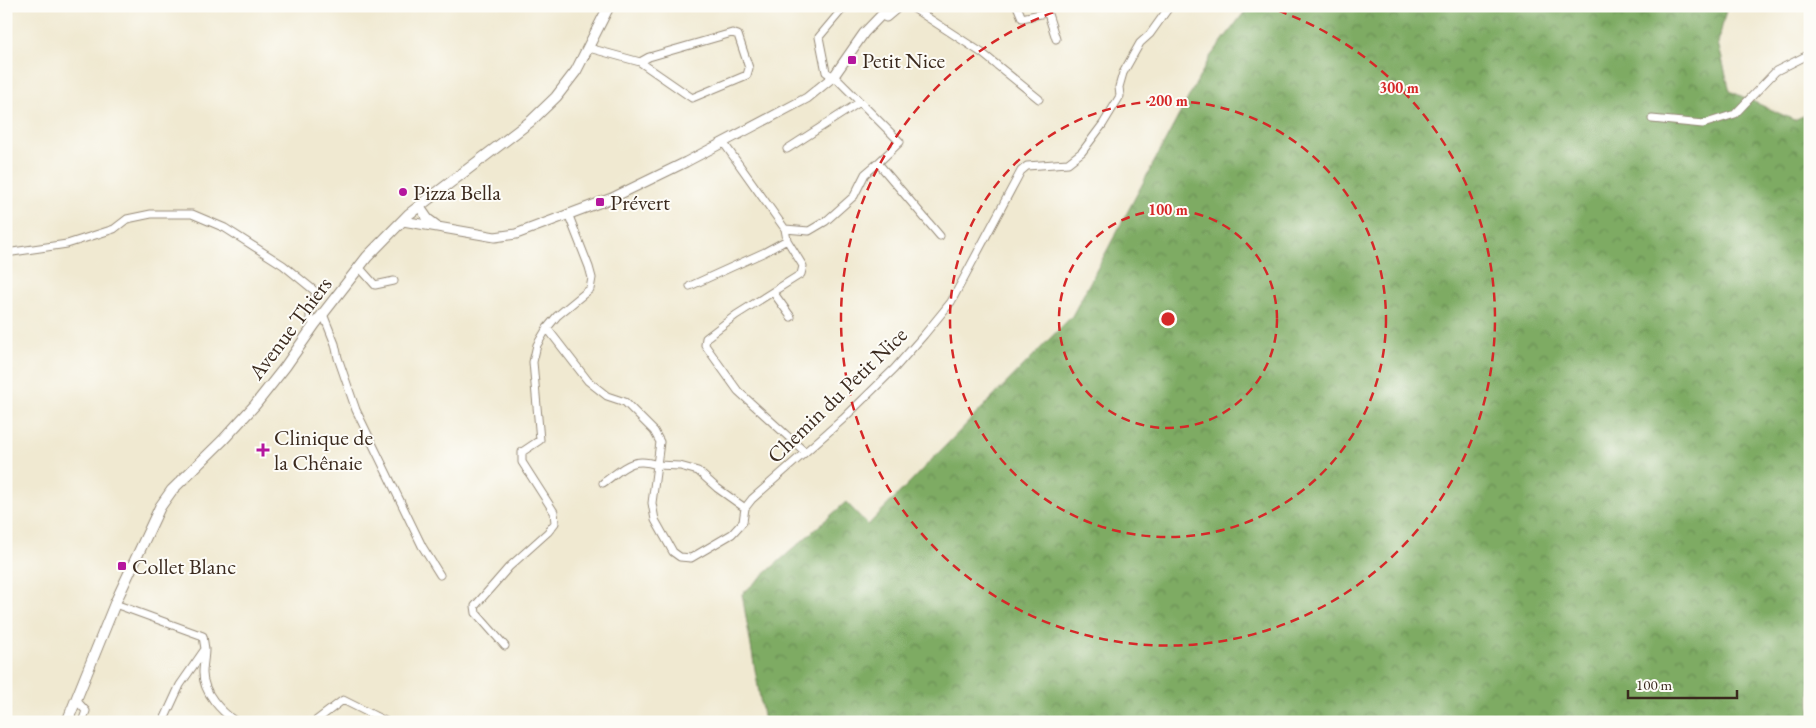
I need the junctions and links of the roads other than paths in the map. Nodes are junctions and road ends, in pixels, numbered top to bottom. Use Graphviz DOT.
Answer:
graph roads {
  1 [pos="609,6"];
  2 [pos="845,6"];
  3 [pos="890,6"];
  4 [pos="899,6"];
  5 [pos="910,6"];
  6 [pos="1017,6"];
  7 [pos="1170,6"];
  8 [pos="1056,39"];
  9 [pos="589,48"];
  10 [pos="1810,54"];
  11 [pos="640,62"];
  12 [pos="835,78"];
  13 [pos="1039,99"];
  14 [pos="860,102"];
  15 [pos="1652,119"];
  16 [pos="724,144"];
  17 [pos="787,149"];
  18 [pos="878,163"];
  19 [pos="419,206"];
  20 [pos="569,213"];
  21 [pos="402,221"];
  22 [pos="439,226"];
  23 [pos="785,230"];
  24 [pos="940,236"];
  25 [pos="788,240"];
  26 [pos="6,253"];
  27 [pos="359,267"];
  28 [pos="394,281"];
  29 [pos="690,286"];
  30 [pos="772,292"];
  31 [pos="323,314"];
  32 [pos="791,318"];
  33 [pos="315,324"];
  34 [pos="546,328"];
  35 [pos="805,452"];
  36 [pos="657,465"];
  37 [pos="603,483"];
  38 [pos="744,508"];
  39 [pos="440,575"];
  40 [pos="115,604"];
  41 [pos="504,646"];
  42 [pos="205,649"];
  43 [pos="76,700"];
  44 [pos="66,722"];
  45 [pos="82,722"];
  46 [pos="163,722"];
  47 [pos="236,722"];
  48 [pos="314,722"];
  49 [pos="387,722"];
  1 -- 9 [label="main road, Avenue Thiers"];
  2 -- 12 [label="street"];
  3 -- 12 [label="street"];
  4 -- 12 [label="street"];
  5 -- 13 [label="street"];
  6 -- 8 [label="street"];
  7 -- 35 [label="street, Chemin du Petit Nice"];
  9 -- 11 [label="street"];
  9 -- 19 [label="main road, Avenue Thiers"];
  10 -- 15 [label="street"];
  11 -- 11 [label="street"];
  12 -- 14 [label="street"];
  12 -- 16 [label="street"];
  14 -- 17 [label="street"];
  14 -- 18 [label="street"];
  16 -- 20 [label="street"];
  16 -- 23 [label="street"];
  18 -- 23 [label="street"];
  18 -- 24 [label="street"];
  19 -- 21 [label="main road, Avenue Thiers"];
  19 -- 22 [label="street"];
  20 -- 22 [label="street"];
  20 -- 34 [label="street"];
  21 -- 22 [label="street"];
  21 -- 27 [label="main road, Avenue Thiers"];
  23 -- 25 [label="street"];
  25 -- 29 [label="street"];
  25 -- 30 [label="street"];
  26 -- 33 [label="street"];
  27 -- 28 [label="street"];
  27 -- 31 [label="main road, Avenue Thiers"];
  30 -- 32 [label="street"];
  30 -- 35 [label="street"];
  31 -- 33 [label="main road, Avenue Thiers"];
  31 -- 39 [label="street"];
  33 -- 40 [label="main road, Avenue Thiers"];
  34 -- 36 [label="street"];
  34 -- 41 [label="street"];
  35 -- 38 [label="street, Chemin du Petit Nice"];
  36 -- 37 [label="street"];
  36 -- 38 [label="street"];
  36 -- 38 [label="street"];
  40 -- 42 [label="street"];
  40 -- 43 [label="main road, Avenue Thiers"];
  42 -- 46 [label="street"];
  42 -- 47 [label="street"];
  43 -- 44 [label="main road, Avenue Thiers"];
  43 -- 45 [label="street"];
  48 -- 49 [label="street"];
}
